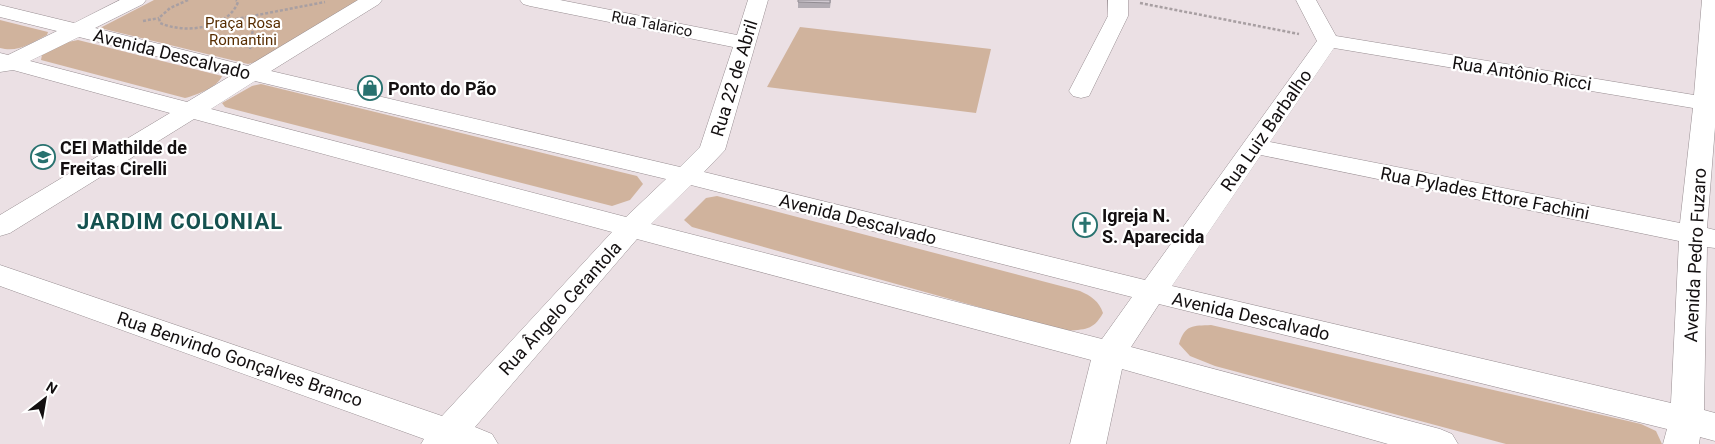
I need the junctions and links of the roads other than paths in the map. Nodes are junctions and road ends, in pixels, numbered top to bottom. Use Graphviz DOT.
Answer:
graph roads {
  1 [pos="136,0"];
  2 [pos="372,0"];
  3 [pos="530,0"];
  4 [pos="758,0"];
  5 [pos="1306,0"];
  6 [pos="1711,0"];
  7 [pos="1126,1"];
  8 [pos="0,11"];
  9 [pos="77,30"];
  10 [pos="1328,41"];
  11 [pos="744,43"];
  12 [pos="3,64"];
  13 [pos="251,64"];
  14 [pos="1081,91"];
  15 [pos="1710,104"];
  16 [pos="190,112"];
  17 [pos="1256,147"];
  18 [pos="686,176"];
  19 [pos="0,227"];
  20 [pos="631,228"];
  21 [pos="1704,237"];
  22 [pos="0,275"];
  23 [pos="1152,292"];
  24 [pos="1109,353"];
  25 [pos="1694,430"];
  26 [pos="444,438"];
  27 [pos="1435,443"];
  28 [pos="480,444"];
  29 [pos="1088,444"];
  1 -- 9 [label="street"];
  2 -- 13 [label="street"];
  3 -- 11 [label="street, Rua Talarico"];
  4 -- 11 [label="street, Rua 22 de Abril"];
  5 -- 10 [label="street"];
  6 -- 15 [label="street, Avenida Pedro Fuzaro"];
  7 -- 14 [label="street"];
  8 -- 9 [label="street, Avenida Descalvado"];
  9 -- 12 [label="street"];
  9 -- 13 [label="street, Avenida Descalvado"];
  10 -- 15 [label="street, Rua Antônio Ricci"];
  10 -- 17 [label="street, Rua Luiz Barbalho"];
  11 -- 18 [label="street, Rua 22 de Abril"];
  12 -- 16 [label="street"];
  13 -- 16 [label="street"];
  13 -- 18 [label="street, Avenida Descalvado"];
  15 -- 21 [label="street, Avenida Pedro Fuzaro"];
  16 -- 19 [label="street"];
  16 -- 20 [label="street"];
  17 -- 21 [label="street, Rua Pylades Ettore Fachini"];
  17 -- 23 [label="street, Rua Luiz Barbalho"];
  18 -- 20 [label="street, Rua Ângelo Cerantola"];
  18 -- 23 [label="street, Avenida Descalvado"];
  20 -- 24 [label="street"];
  20 -- 26 [label="street, Rua Ângelo Cerantola"];
  21 -- 25 [label="street, Avenida Pedro Fuzaro"];
  22 -- 26 [label="street, Rua Benvindo Gonçalves Branco"];
  23 -- 24 [label="street, Rua Luiz Barbalho"];
  23 -- 25 [label="street, Avenida Descalvado"];
  24 -- 27 [label="street"];
  24 -- 29 [label="street, Rua Luiz Barbalho"];
  26 -- 28 [label="street, Rua Benvindo Gonçalves Branco"];
}
